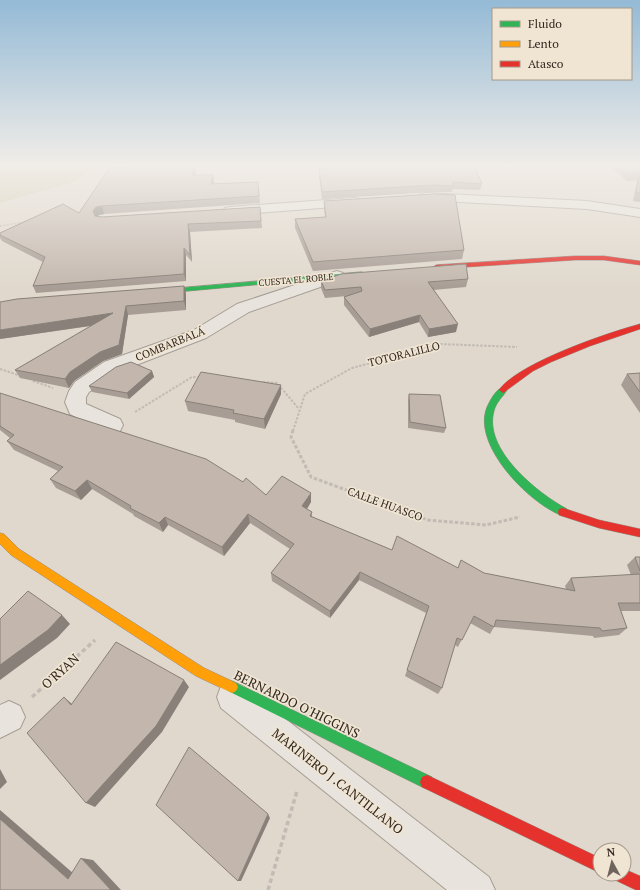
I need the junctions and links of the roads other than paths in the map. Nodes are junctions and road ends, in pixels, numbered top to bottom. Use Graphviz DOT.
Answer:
graph roads {
  1 [pos="292,207"];
  2 [pos="591,207"];
  3 [pos="214,212"];
  4 [pos="640,213"];
  5 [pos="640,263"];
  6 [pos="424,268"];
  7 [pos="369,274"];
  8 [pos="337,276"];
  9 [pos="146,292"];
  10 [pos="640,326"];
  11 [pos="112,425"];
  12 [pos="640,533"];
  13 [pos="0,537"];
  14 [pos="200,672"];
  15 [pos="592,862"];
  16 [pos="476,890"];
  1 -- 3 [label="street"];
  2 -- 4 [label="street"];
  5 -- 6 [label="main road"];
  7 -- 8 [label="main road, CUESTA EL ROBLE"];
  8 -- 9 [label="main road, CUESTA EL ROBLE"];
  8 -- 11 [label="street, COMBARBALÁ"];
  10 -- 12 [label="main road"];
  13 -- 14 [label="main road, BERNARDO O'HIGGINS"];
  14 -- 15 [label="main road, BERNARDO O'HIGGINS"];
  14 -- 16 [label="street, MARINERO J .CANTILLANO"];
}
